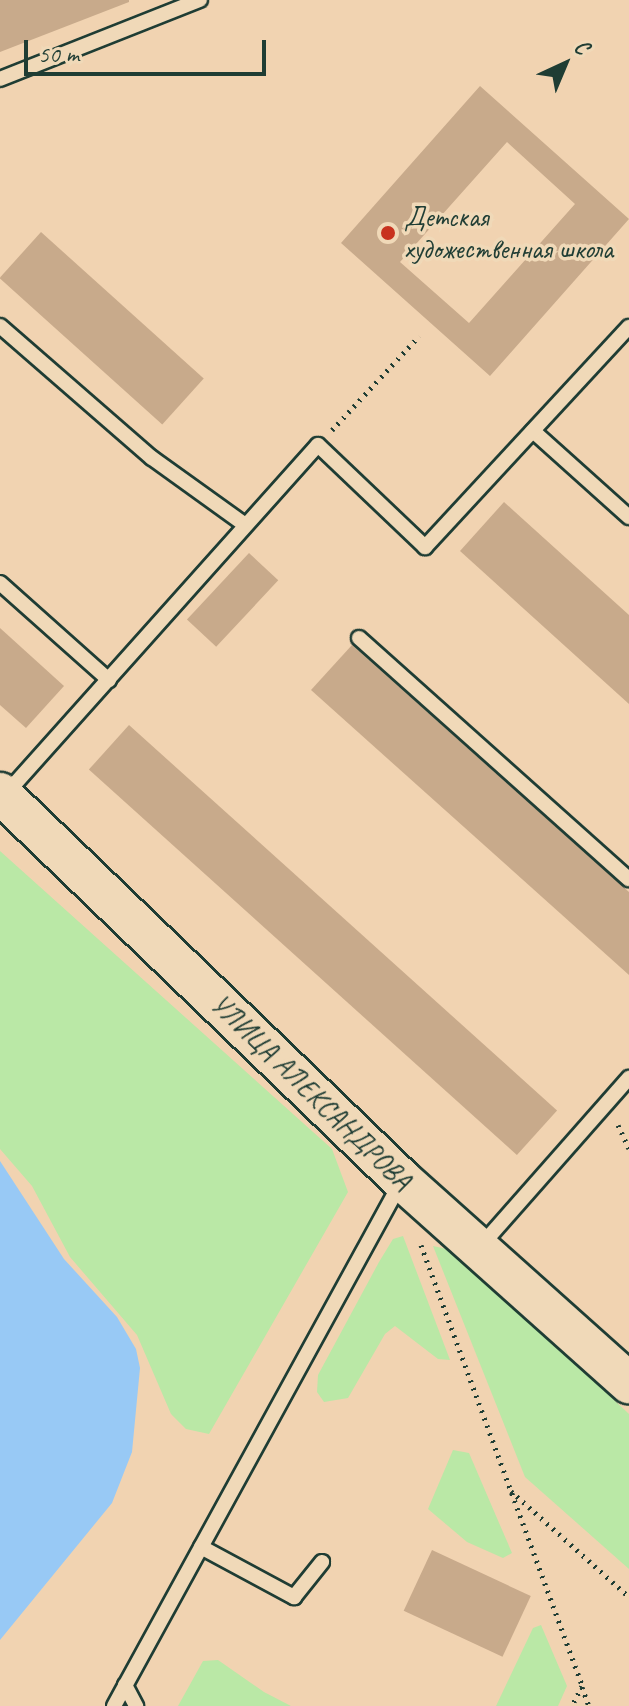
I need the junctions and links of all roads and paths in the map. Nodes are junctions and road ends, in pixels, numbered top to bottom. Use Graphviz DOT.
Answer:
graph roads {
  1 [pos="200,0"];
  2 [pos="0,79"];
  3 [pos="0,326"];
  4 [pos="629,327"];
  5 [pos="419,336"];
  6 [pos="533,431"];
  7 [pos="318,445"];
  8 [pos="629,517"];
  9 [pos="244,524"];
  10 [pos="0,583"];
  11 [pos="359,638"];
  12 [pos="109,680"];
  13 [pos="2,795"];
  14 [pos="629,879"];
  15 [pos="629,1078"];
  16 [pos="402,1180"];
  17 [pos="437,1211"];
  18 [pos="478,1248"];
  19 [pos="629,1383"];
  20 [pos="510,1490"];
  21 [pos="201,1547"];
  22 [pos="322,1562"];
  23 [pos="629,1597"];
  24 [pos="125,1685"];
  25 [pos="582,1686"];
  26 [pos="114,1706"];
  27 [pos="136,1706"];
  28 [pos="572,1706"];
  29 [pos="589,1706"];
  1 -- 2 [label="lane"];
  3 -- 9 [label="lane"];
  4 -- 6 [label="lane"];
  5 -- 7 [label="path"];
  6 -- 7 [label="lane"];
  6 -- 8 [label="lane"];
  7 -- 9 [label="lane"];
  9 -- 12 [label="lane"];
  10 -- 12 [label="lane"];
  11 -- 14 [label="lane"];
  12 -- 13 [label="lane"];
  13 -- 16 [label="street, УЛИЦА АЛЕКСАНДРОВА"];
  15 -- 18 [label="lane"];
  16 -- 17 [label="street, УЛИЦА АЛЕКСАНДРОВА"];
  16 -- 21 [label="lane"];
  17 -- 18 [label="street, УЛИЦА АЛЕКСАНДРОВА"];
  17 -- 20 [label="path"];
  18 -- 19 [label="street, УЛИЦА АЛЕКСАНДРОВА"];
  20 -- 23 [label="path"];
  20 -- 25 [label="path"];
  21 -- 22 [label="lane"];
  21 -- 24 [label="lane"];
  24 -- 26 [label="lane"];
  24 -- 27 [label="lane"];
  25 -- 28 [label="path"];
  25 -- 29 [label="path"];
}
